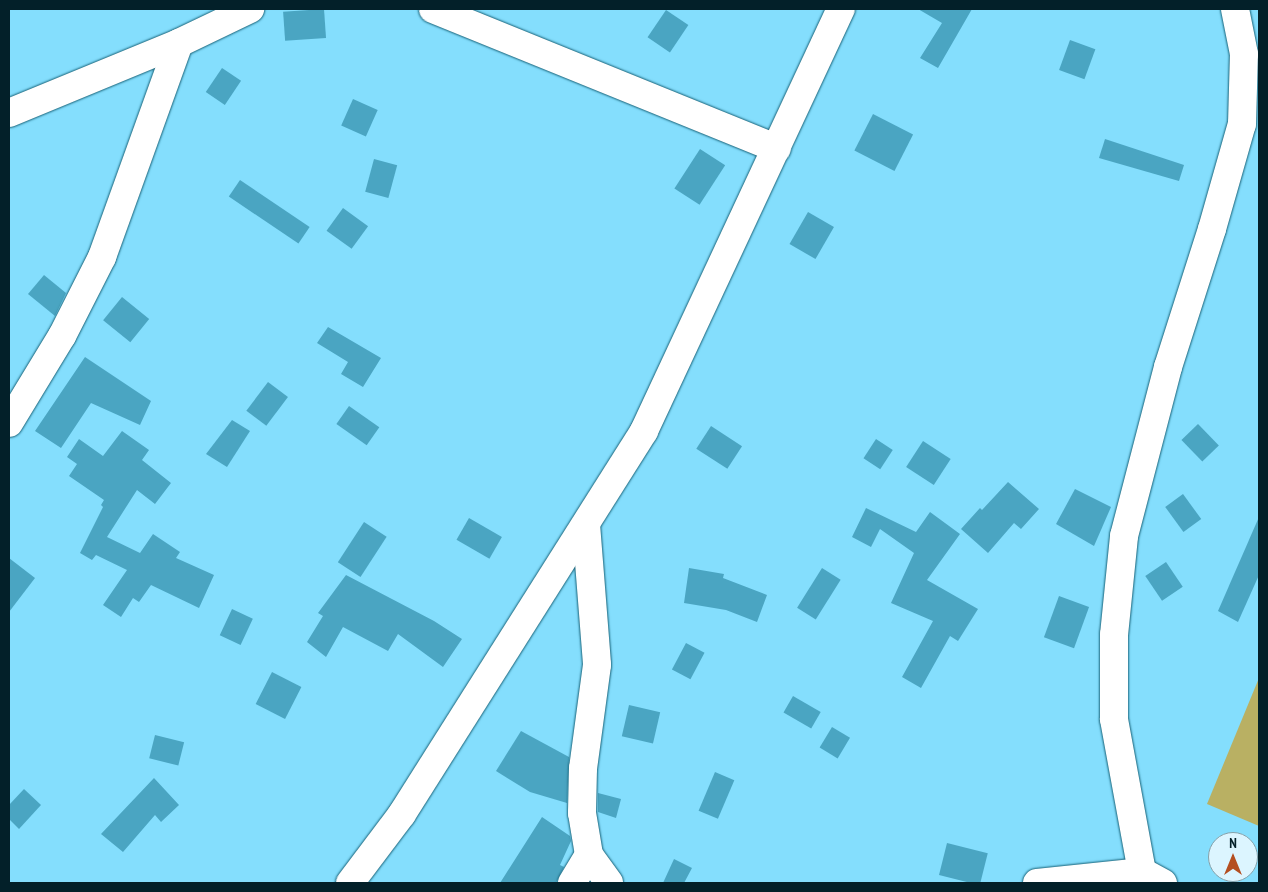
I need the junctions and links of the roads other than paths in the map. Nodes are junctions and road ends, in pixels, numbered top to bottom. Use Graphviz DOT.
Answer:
graph roads {
  1 [pos="250,9"];
  2 [pos="434,9"];
  3 [pos="841,9"];
  4 [pos="1235,9"];
  5 [pos="179,43"];
  6 [pos="9,113"];
  7 [pos="1251,118"];
  8 [pos="777,150"];
  9 [pos="9,423"];
  10 [pos="586,524"];
  11 [pos="589,854"];
  12 [pos="1153,878"];
  13 [pos="350,883"];
  14 [pos="572,883"];
  15 [pos="609,883"];
  16 [pos="1037,883"];
  1 -- 5 [label="street"];
  2 -- 8 [label="street"];
  3 -- 8 [label="street"];
  4 -- 7 [label="street"];
  5 -- 6 [label="street"];
  5 -- 9 [label="street"];
  7 -- 12 [label="street"];
  8 -- 10 [label="street"];
  10 -- 11 [label="street"];
  10 -- 13 [label="street"];
  11 -- 14 [label="street"];
  11 -- 15 [label="street"];
  12 -- 16 [label="street"];
}
